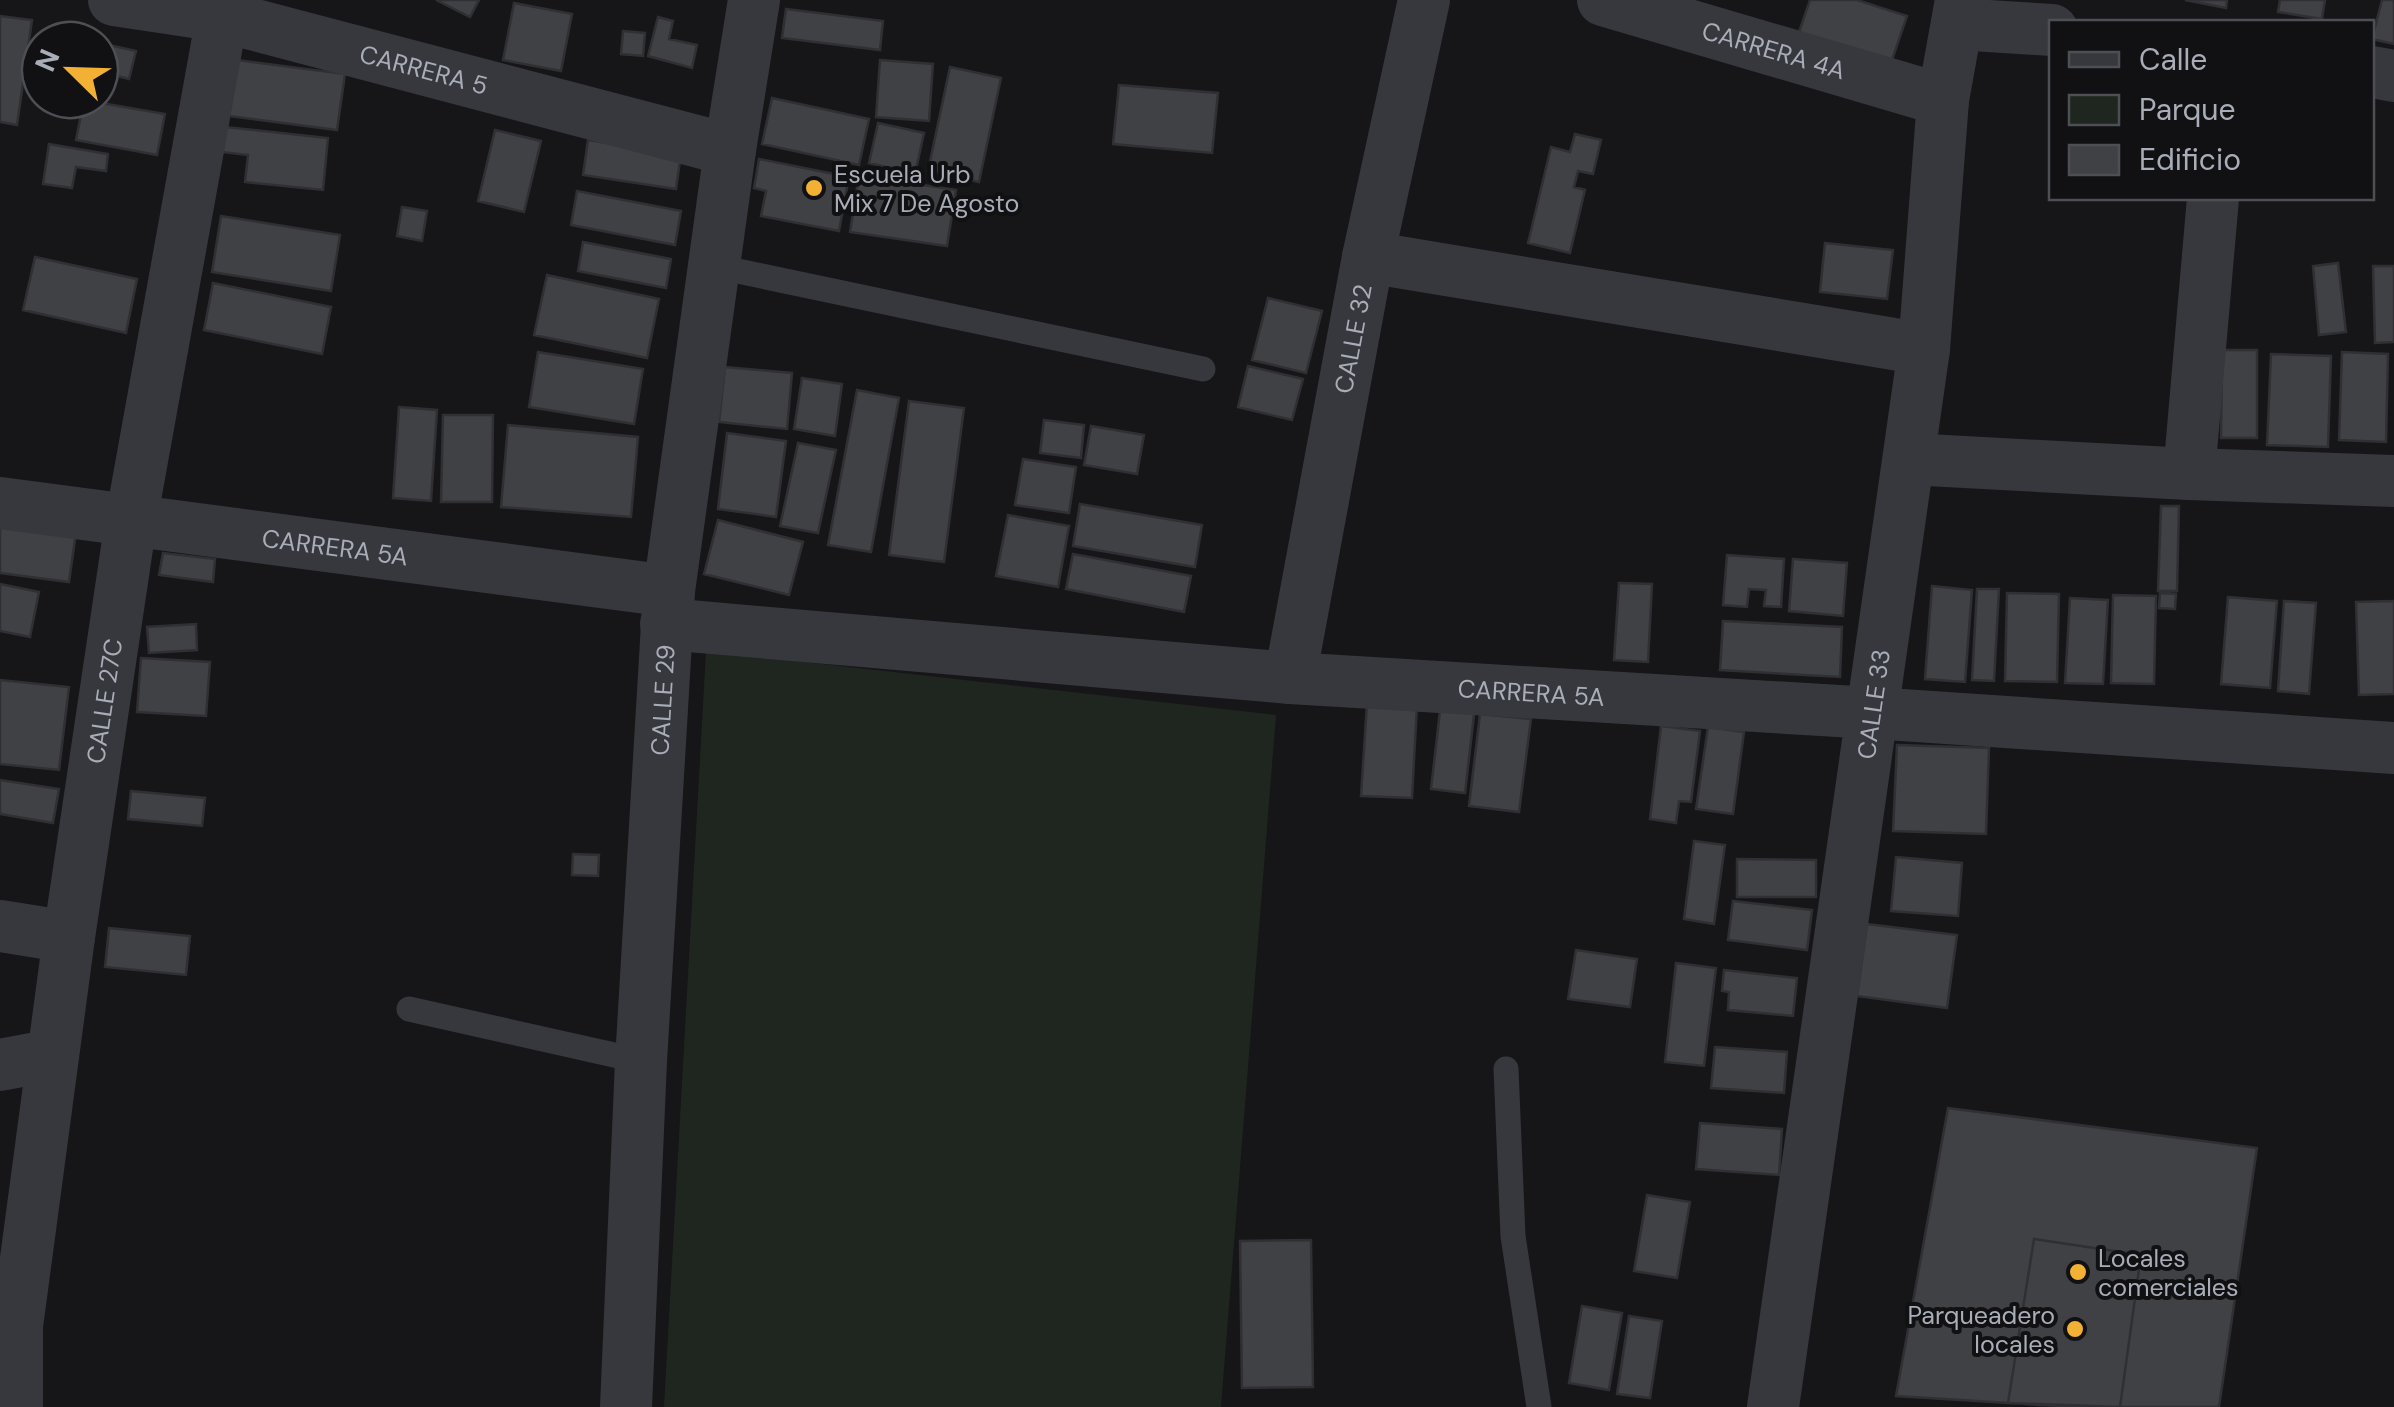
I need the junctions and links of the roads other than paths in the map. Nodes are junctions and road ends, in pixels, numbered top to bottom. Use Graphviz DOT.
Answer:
graph roads {
  1 [pos="114,0"];
  2 [pos="754,0"];
  3 [pos="1424,0"];
  4 [pos="1602,0"];
  5 [pos="223,8"];
  6 [pos="1959,12"];
  7 [pos="2049,29"];
  8 [pos="1943,100"];
  9 [pos="730,150"];
  10 [pos="2213,200"];
  11 [pos="1368,257"];
  12 [pos="714,266"];
  13 [pos="1924,349"];
  14 [pos="1203,369"];
  15 [pos="1909,459"];
  16 [pos="2190,474"];
  17 [pos="2394,480"];
  18 [pos="0,503"];
  19 [pos="131,520"];
  20 [pos="668,608"];
  21 [pos="1290,678"];
  22 [pos="1872,713"];
  23 [pos="2394,748"];
  24 [pos="0,926"];
  25 [pos="69,937"];
  26 [pos="409,1008"];
  27 [pos="53,1055"];
  28 [pos="641,1060"];
  29 [pos="0,1065"];
  30 [pos="1506,1069"];
  31 [pos="9,1327"];
  32 [pos="17,1407"];
  33 [pos="626,1407"];
  34 [pos="1539,1407"];
  35 [pos="1773,1407"];
  1 -- 5 [label="street, CARRERA 5"];
  2 -- 9 [label="street, CALLE 29"];
  3 -- 11 [label="street, CALLE 32"];
  4 -- 8 [label="street, CARRERA 4A"];
  5 -- 9 [label="street, CARRERA 5"];
  5 -- 19 [label="street, CALLE 27C"];
  6 -- 7 [label="street"];
  6 -- 8 [label="street, CALLE 33"];
  8 -- 13 [label="street, CALLE 33"];
  9 -- 12 [label="street, CALLE 29"];
  10 -- 16 [label="street"];
  11 -- 13 [label="street"];
  11 -- 21 [label="street, CALLE 32"];
  12 -- 14 [label="lane"];
  12 -- 20 [label="street, CALLE 29"];
  13 -- 15 [label="street, CALLE 33"];
  15 -- 16 [label="street"];
  15 -- 22 [label="street, CALLE 33"];
  16 -- 17 [label="street"];
  18 -- 19 [label="street, CARRERA 5A"];
  19 -- 20 [label="street, CARRERA 5A"];
  19 -- 25 [label="street, CALLE 27C"];
  20 -- 21 [label="street, CARRERA 5A"];
  20 -- 28 [label="street, CALLE 29"];
  21 -- 22 [label="street, CARRERA 5A"];
  22 -- 23 [label="street, CARRERA 5A"];
  22 -- 35 [label="street, CALLE 33"];
  24 -- 25 [label="street"];
  25 -- 27 [label="street, CALLE 27C"];
  26 -- 28 [label="lane"];
  27 -- 29 [label="street"];
  27 -- 31 [label="street, CALLE 27C"];
  28 -- 33 [label="street, CALLE 29"];
  30 -- 34 [label="lane"];
  31 -- 32 [label="street, CALLE 27C"];
}
